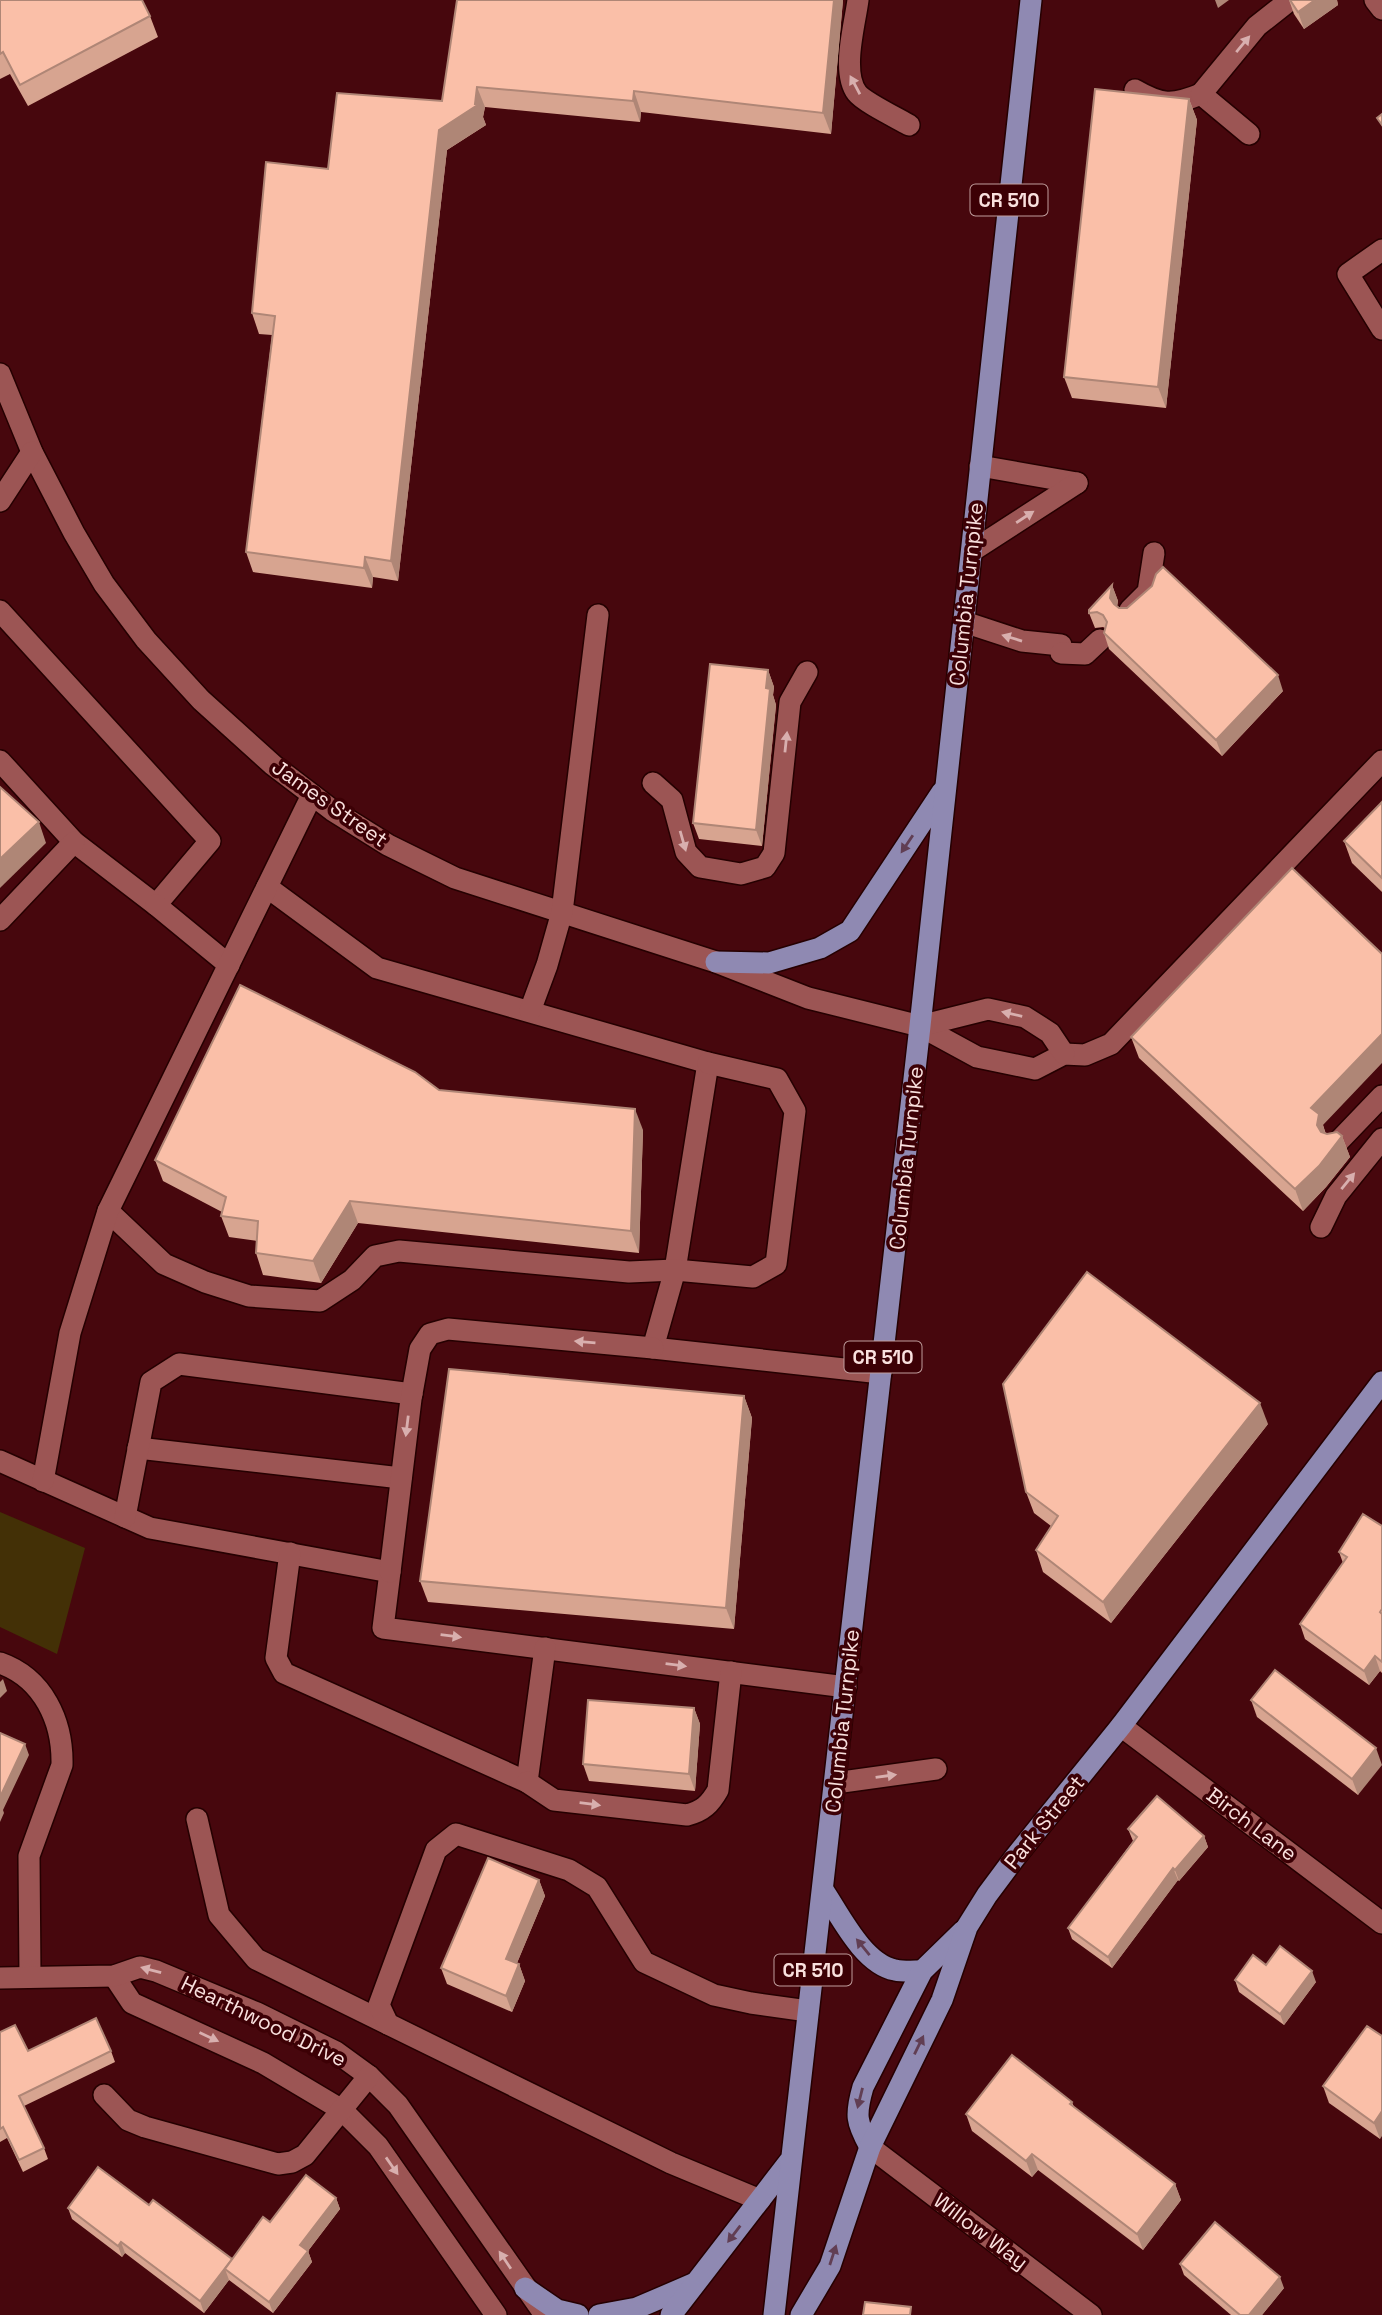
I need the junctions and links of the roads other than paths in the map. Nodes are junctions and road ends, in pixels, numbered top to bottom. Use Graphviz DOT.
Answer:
graph roads {
  1 [pos="859,0"];
  2 [pos="1031,0"];
  3 [pos="1290,0"];
  4 [pos="1375,0"];
  5 [pos="1382,9"];
  6 [pos="1135,90"];
  7 [pos="1201,94"];
  8 [pos="909,125"];
  9 [pos="1249,134"];
  10 [pos="1382,250"];
  11 [pos="1382,329"];
  12 [pos="0,374"];
  13 [pos="32,452"];
  14 [pos="980,466"];
  15 [pos="0,501"];
  16 [pos="972,551"];
  17 [pos="1154,553"];
  18 [pos="0,611"];
  19 [pos="1129,611"];
  20 [pos="598,615"];
  21 [pos="964,622"];
  22 [pos="1100,640"];
  23 [pos="807,672"];
  24 [pos="0,761"];
  25 [pos="1382,761"];
  26 [pos="653,783"];
  27 [pos="945,788"];
  28 [pos="312,795"];
  29 [pos="74,842"];
  30 [pos="267,887"];
  31 [pos="156,905"];
  32 [pos="562,912"];
  33 [pos="0,920"];
  34 [pos="716,962"];
  35 [pos="229,965"];
  36 [pos="530,1011"];
  37 [pos="920,1026"];
  38 [pos="1064,1054"];
  39 [pos="708,1063"];
  40 [pos="1382,1097"];
  41 [pos="1382,1139"];
  42 [pos="1337,1143"];
  43 [pos="108,1211"];
  44 [pos="1321,1227"];
  45 [pos="675,1270"];
  46 [pos="653,1348"];
  47 [pos="881,1373"];
  48 [pos="1382,1382"];
  49 [pos="412,1394"];
  50 [pos="138,1448"];
  51 [pos="0,1461"];
  52 [pos="401,1478"];
  53 [pos="43,1481"];
  54 [pos="125,1517"];
  55 [pos="290,1553"];
  56 [pos="390,1572"];
  57 [pos="545,1648"];
  58 [pos="0,1662"];
  59 [pos="731,1672"];
  60 [pos="846,1687"];
  61 [pos="1121,1726"];
  62 [pos="936,1769"];
  63 [pos="527,1782"];
  64 [pos="835,1783"];
  65 [pos="197,1819"];
  66 [pos="823,1890"];
  67 [pos="1382,1923"];
  68 [pos="967,1927"];
  69 [pos="922,1971"];
  70 [pos="114,1976"];
  71 [pos="30,1977"];
  72 [pos="0,1978"];
  73 [pos="808,2011"];
  74 [pos="388,2024"];
  75 [pos="369,2076"];
  76 [pos="104,2095"];
  77 [pos="342,2110"];
  78 [pos="870,2147"];
  79 [pos="790,2160"];
  80 [pos="760,2200"];
  81 [pos="698,2282"];
  82 [pos="525,2288"];
  83 [pos="496,2315"];
  84 [pos="545,2315"];
  85 [pos="578,2315"];
  86 [pos="599,2315"];
  87 [pos="671,2315"];
  88 [pos="774,2315"];
  89 [pos="801,2315"];
  90 [pos="1091,2315"];
  8 -- 1 [label="street, one-way"];
  2 -- 14 [label="main road, Columbia Turnpike / CR 510"];
  7 -- 3 [label="street, one-way"];
  4 -- 5 [label="street"];
  6 -- 7 [label="street"];
  7 -- 9 [label="street"];
  10 -- 11 [label="street"];
  12 -- 13 [label="street, James Street"];
  13 -- 15 [label="street"];
  13 -- 28 [label="street, James Street"];
  14 -- 16 [label="main road, Columbia Turnpike / CR 510"];
  16 -- 14 [label="street, one-way"];
  16 -- 21 [label="main road, Columbia Turnpike / CR 510"];
  17 -- 19 [label="street"];
  18 -- 31 [label="street"];
  20 -- 32 [label="street"];
  22 -- 21 [label="street, one-way"];
  21 -- 27 [label="main road, Columbia Turnpike / CR 510"];
  26 -- 23 [label="street, one-way"];
  24 -- 29 [label="street"];
  25 -- 38 [label="street"];
  27 -- 34 [label="main road, one-way"];
  27 -- 37 [label="main road, Columbia Turnpike / CR 510"];
  28 -- 30 [label="street"];
  28 -- 32 [label="street, James Street"];
  29 -- 31 [label="street"];
  29 -- 33 [label="street"];
  30 -- 35 [label="street"];
  30 -- 36 [label="street"];
  31 -- 35 [label="street"];
  32 -- 34 [label="street, James Street"];
  32 -- 36 [label="street"];
  34 -- 37 [label="street, James Street"];
  35 -- 43 [label="street"];
  36 -- 39 [label="street"];
  37 -- 38 [label="street"];
  38 -- 37 [label="street, one-way"];
  37 -- 47 [label="main road, Columbia Turnpike / CR 510"];
  39 -- 45 [label="street"];
  39 -- 45 [label="street"];
  40 -- 42 [label="street"];
  44 -- 41 [label="street, one-way"];
  43 -- 45 [label="street"];
  43 -- 53 [label="street"];
  45 -- 46 [label="street"];
  46 -- 47 [label="street"];
  46 -- 49 [label="street, one-way"];
  47 -- 60 [label="main road, Columbia Turnpike / CR 510"];
  48 -- 61 [label="main road, Park Street"];
  49 -- 50 [label="street"];
  49 -- 52 [label="street, one-way"];
  50 -- 52 [label="street"];
  50 -- 54 [label="street"];
  51 -- 53 [label="street"];
  52 -- 56 [label="street"];
  53 -- 54 [label="street"];
  54 -- 55 [label="street"];
  55 -- 56 [label="street"];
  55 -- 63 [label="street"];
  56 -- 57 [label="street, one-way"];
  57 -- 59 [label="street, one-way"];
  57 -- 63 [label="street"];
  58 -- 71 [label="street"];
  59 -- 60 [label="street"];
  63 -- 59 [label="street, one-way"];
  60 -- 64 [label="main road, Columbia Turnpike / CR 510"];
  61 -- 67 [label="street, Birch Lane"];
  61 -- 68 [label="main road, Park Street"];
  64 -- 62 [label="street, one-way"];
  64 -- 66 [label="main road, Columbia Turnpike / CR 510"];
  65 -- 74 [label="street"];
  69 -- 66 [label="main road, one-way"];
  66 -- 73 [label="main road, Columbia Turnpike / CR 510"];
  68 -- 69 [label="main road"];
  78 -- 68 [label="main road, Park Street, one-way"];
  69 -- 78 [label="main road, one-way"];
  70 -- 71 [label="street, Hearthwood Drive"];
  75 -- 70 [label="street, Hearthwood Drive, one-way"];
  70 -- 77 [label="street, Hearthwood Drive, one-way"];
  71 -- 72 [label="street, Hearthwood Drive"];
  73 -- 74 [label="street"];
  73 -- 79 [label="main road, Columbia Turnpike / CR 510"];
  74 -- 80 [label="street"];
  75 -- 77 [label="street"];
  82 -- 75 [label="street, Hearthwood Drive, one-way"];
  76 -- 77 [label="street"];
  77 -- 83 [label="street, Hearthwood Drive, one-way"];
  89 -- 78 [label="main road, Park Street, one-way"];
  78 -- 90 [label="street, Willow Way"];
  79 -- 80 [label="main road"];
  79 -- 88 [label="main road, Columbia Turnpike / CR 510"];
  80 -- 81 [label="main road, one-way"];
  81 -- 86 [label="main road"];
  81 -- 87 [label="main road"];
  82 -- 84 [label="street, Hearthwood Drive"];
  82 -- 85 [label="main road"];
}
